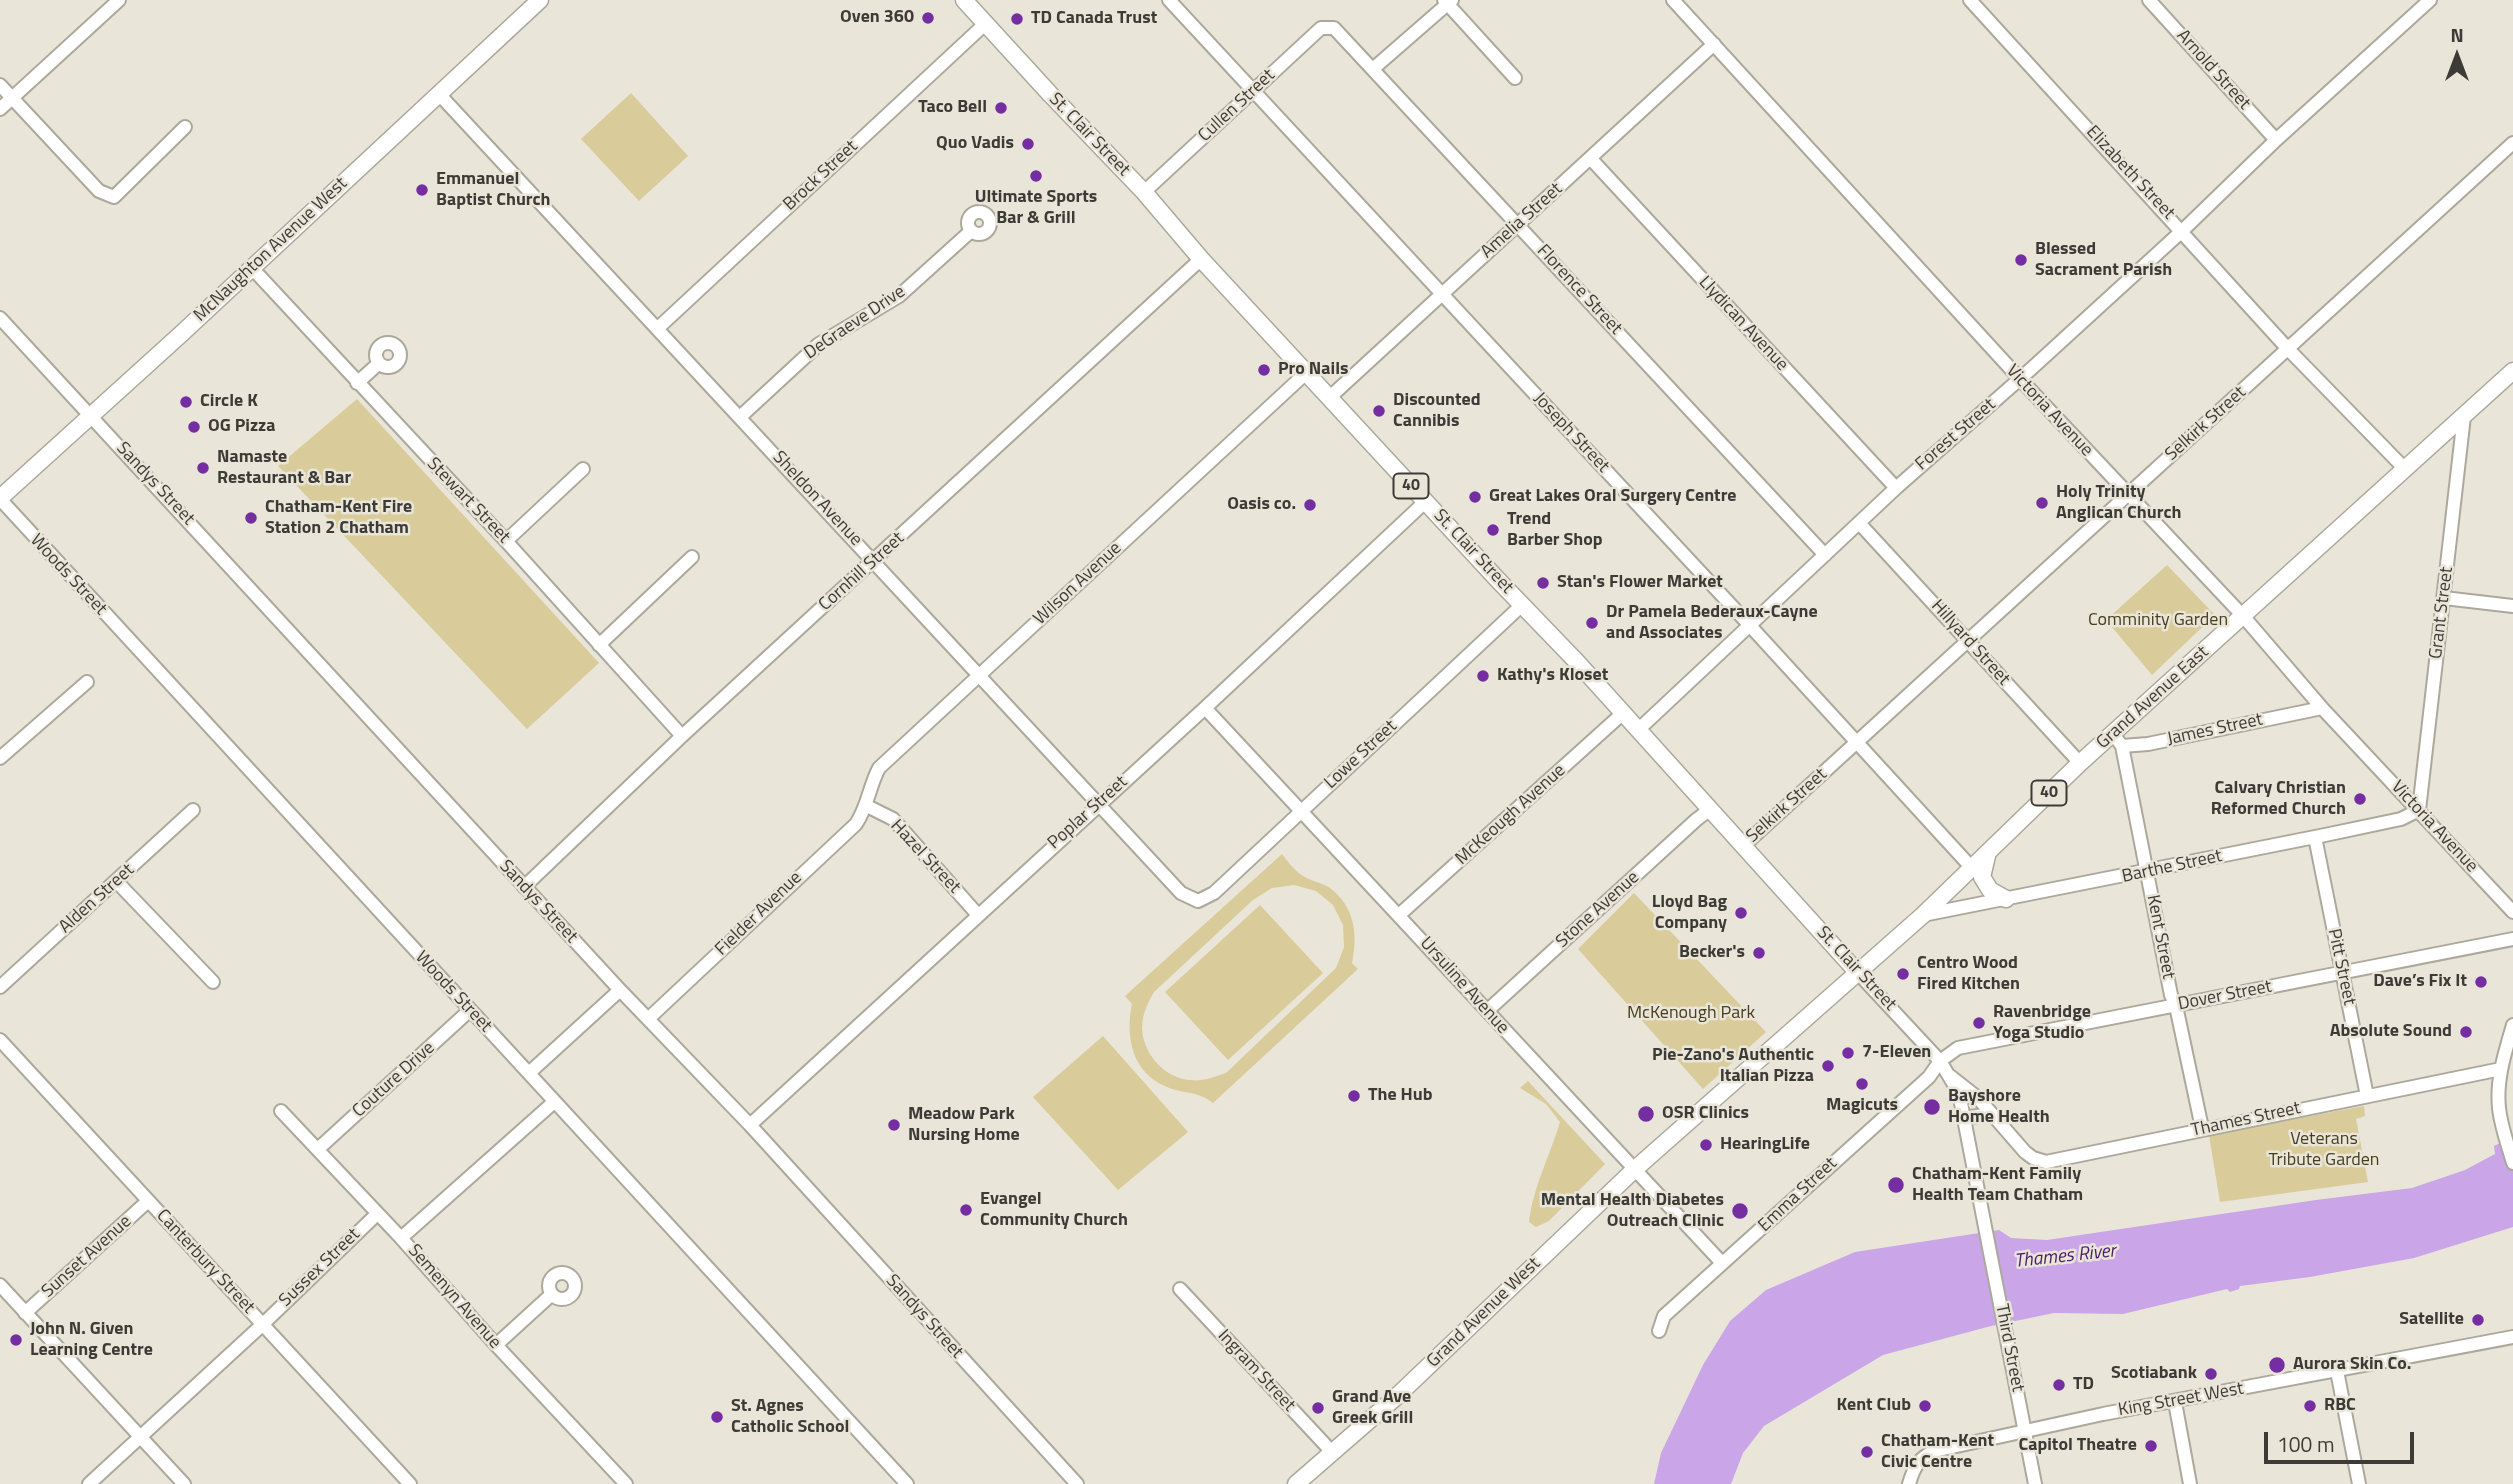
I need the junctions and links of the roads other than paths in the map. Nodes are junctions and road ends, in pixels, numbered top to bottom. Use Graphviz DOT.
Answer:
graph roads {
  1 [pos="118,0"];
  2 [pos="540,0"];
  3 [pos="964,0"];
  4 [pos="1169,0"];
  5 [pos="1673,0"];
  6 [pos="1970,0"];
  7 [pos="2149,0"];
  8 [pos="2430,0"];
  9 [pos="1448,1"];
  10 [pos="985,24"];
  11 [pos="1332,27"];
  12 [pos="1714,44"];
  13 [pos="1374,68"];
  14 [pos="1515,78"];
  15 [pos="0,85"];
  16 [pos="1253,90"];
  17 [pos="439,93"];
  18 [pos="12,98"];
  19 [pos="0,109"];
  20 [pos="185,127"];
  21 [pos="2276,140"];
  22 [pos="2513,143"];
  23 [pos="1591,159"];
  24 [pos="1144,192"];
  25 [pos="1519,226"];
  26 [pos="2182,230"];
  27 [pos="971,231"];
  28 [pos="1201,259"];
  29 [pos="252,268"];
  30 [pos="1442,293"];
  31 [pos="0,318"];
  32 [pos="658,328"];
  33 [pos="2288,349"];
  34 [pos="378,364"];
  35 [pos="2513,371"];
  36 [pos="1306,373"];
  37 [pos="2020,379"];
  38 [pos="357,383"];
  39 [pos="1329,398"];
  40 [pos="90,414"];
  41 [pos="2464,416"];
  42 [pos="740,417"];
  43 [pos="583,469"];
  44 [pos="2405,469"];
  45 [pos="1896,488"];
  46 [pos="2128,495"];
  47 [pos="0,498"];
  48 [pos="1426,501"];
  49 [pos="1860,524"];
  50 [pos="506,541"];
  51 [pos="1825,555"];
  52 [pos="692,557"];
  53 [pos="874,562"];
  54 [pos="2444,598"];
  55 [pos="1522,605"];
  56 [pos="2513,606"];
  57 [pos="2243,616"];
  58 [pos="1750,626"];
  59 [pos="1966,642"];
  60 [pos="599,645"];
  61 [pos="979,676"];
  62 [pos="87,682"];
  63 [pos="1205,708"];
  64 [pos="2322,708"];
  65 [pos="1622,714"];
  66 [pos="1637,730"];
  67 [pos="682,736"];
  68 [pos="2117,740"];
  69 [pos="1856,744"];
  70 [pos="0,758"];
  71 [pos="2080,763"];
  72 [pos="1098,804"];
  73 [pos="867,806"];
  74 [pos="193,810"];
  75 [pos="1709,810"];
  76 [pos="2419,810"];
  77 [pos="1301,812"];
  78 [pos="2315,838"];
  79 [pos="1743,846"];
  80 [pos="1988,850"];
  81 [pos="1971,867"];
  82 [pos="2147,872"];
  83 [pos="117,882"];
  84 [pos="524,887"];
  85 [pos="2007,899"];
  86 [pos="1198,901"];
  87 [pos="2513,912"];
  88 [pos="978,915"];
  89 [pos="1399,915"];
  90 [pos="1923,915"];
  91 [pos="2513,939"];
  92 [pos="1858,973"];
  93 [pos="2344,974"];
  94 [pos="213,982"];
  95 [pos="0,987"];
  96 [pos="620,990"];
  97 [pos="2176,1006"];
  98 [pos="470,1010"];
  99 [pos="1487,1011"];
  100 [pos="648,1019"];
  101 [pos="2513,1025"];
  102 [pos="0,1040"];
  103 [pos="1940,1060"];
  104 [pos="2501,1069"];
  105 [pos="529,1073"];
  106 [pos="1950,1076"];
  107 [pos="2367,1096"];
  108 [pos="554,1102"];
  109 [pos="281,1111"];
  110 [pos="1995,1117"];
  111 [pos="1965,1118"];
  112 [pos="750,1125"];
  113 [pos="2202,1128"];
  114 [pos="318,1149"];
  115 [pos="2513,1163"];
  116 [pos="1635,1169"];
  117 [pos="148,1200"];
  118 [pos="377,1214"];
  119 [pos="401,1238"];
  120 [pos="1722,1263"];
  121 [pos="0,1286"];
  122 [pos="1180,1289"];
  123 [pos="552,1294"];
  124 [pos="25,1313"];
  125 [pos="262,1325"];
  126 [pos="1659,1331"];
  127 [pos="2513,1337"];
  128 [pos="496,1346"];
  129 [pos="2337,1371"];
  130 [pos="2175,1402"];
  131 [pos="2025,1432"];
  132 [pos="141,1437"];
  133 [pos="1332,1452"];
  134 [pos="901,1482"];
  135 [pos="89,1484"];
  136 [pos="184,1484"];
  137 [pos="410,1484"];
  138 [pos="626,1484"];
  139 [pos="1077,1484"];
  140 [pos="1296,1484"];
  141 [pos="1909,1484"];
  142 [pos="2035,1484"];
  143 [pos="2190,1484"];
  144 [pos="2359,1484"];
  1 -- 18 [label="street"];
  2 -- 17 [label="main road, McNaughton Avenue West"];
  3 -- 10 [label="main road, St. Clair Street / 40"];
  4 -- 16 [label="street, Joseph Street"];
  5 -- 12 [label="street, Victoria Avenue"];
  6 -- 26 [label="street, Elizabeth Street"];
  7 -- 21 [label="street, Arnold Street"];
  8 -- 21 [label="street, Forest Street"];
  9 -- 13 [label="street"];
  9 -- 14 [label="street"];
  10 -- 24 [label="main road, St. Clair Street / 40"];
  10 -- 32 [label="street, Brock Street"];
  11 -- 13 [label="street, Florence Street"];
  11 -- 16 [label="street, Cullen Street"];
  12 -- 23 [label="street, Amelia Street"];
  12 -- 37 [label="street, Victoria Avenue"];
  13 -- 25 [label="street, Florence Street"];
  15 -- 18 [label="street"];
  16 -- 24 [label="street, Cullen Street"];
  16 -- 30 [label="street, Joseph Street"];
  17 -- 29 [label="main road, McNaughton Avenue West"];
  17 -- 32 [label="street, Sheldon Avenue"];
  18 -- 19 [label="street"];
  18 -- 20 [label="street"];
  21 -- 26 [label="street, Forest Street"];
  22 -- 33 [label="street, Selkirk Street"];
  23 -- 25 [label="street, Amelia Street"];
  23 -- 45 [label="street, Llydican Avenue"];
  24 -- 28 [label="main road, St. Clair Street / 40"];
  25 -- 30 [label="street, Amelia Street"];
  25 -- 51 [label="street, Florence Street"];
  26 -- 33 [label="street, Elizabeth Street"];
  26 -- 37 [label="street, Forest Street"];
  27 -- 42 [label="street, DeGraeve Drive"];
  28 -- 36 [label="main road, St. Clair Street / 40"];
  28 -- 53 [label="street, Cornhill Street"];
  29 -- 38 [label="street, Stewart Street"];
  29 -- 40 [label="main road, McNaughton Avenue West"];
  30 -- 39 [label="street, Amelia Street"];
  30 -- 58 [label="street, Joseph Street"];
  31 -- 40 [label="street, Sandys Street"];
  32 -- 42 [label="street, Sheldon Avenue"];
  33 -- 44 [label="street, Elizabeth Street"];
  33 -- 46 [label="street, Selkirk Street"];
  34 -- 38 [label="street"];
  35 -- 41 [label="main road, Grand Avenue East / 40"];
  36 -- 39 [label="main road, St. Clair Street / 40"];
  36 -- 61 [label="street, Wilson Avenue"];
  37 -- 45 [label="street, Forest Street"];
  37 -- 46 [label="street, Victoria Avenue"];
  38 -- 50 [label="street, Stewart Street"];
  39 -- 48 [label="main road, St. Clair Street / 40"];
  40 -- 47 [label="main road, McNaughton Avenue West"];
  40 -- 84 [label="street, Sandys Street"];
  41 -- 44 [label="main road, Grand Avenue East / 40"];
  41 -- 54 [label="street, Grant Street"];
  42 -- 53 [label="street, Sheldon Avenue"];
  43 -- 50 [label="street"];
  44 -- 57 [label="main road, Grand Avenue East / 40"];
  45 -- 49 [label="street, Forest Street"];
  46 -- 57 [label="street, Victoria Avenue"];
  46 -- 59 [label="street, Selkirk Street"];
  47 -- 98 [label="street, Woods Street"];
  48 -- 55 [label="main road, St. Clair Street / 40"];
  48 -- 63 [label="street, Poplar Street"];
  49 -- 51 [label="street, Forest Street"];
  49 -- 59 [label="street, Hillyard Street"];
  50 -- 60 [label="street, Stewart Street"];
  51 -- 58 [label="street, Forest Street"];
  52 -- 60 [label="street"];
  53 -- 61 [label="street, Sheldon Avenue"];
  53 -- 67 [label="street, Cornhill Street"];
  54 -- 56 [label="street"];
  54 -- 76 [label="street, Grant Street"];
  55 -- 65 [label="main road, St. Clair Street / 40"];
  55 -- 77 [label="street, Lowe Street"];
  57 -- 64 [label="street, Victoria Avenue"];
  57 -- 68 [label="main road, Grand Avenue East / 40"];
  58 -- 66 [label="street, Forest Street"];
  58 -- 69 [label="street, Joseph Street"];
  59 -- 69 [label="street, Selkirk Street"];
  59 -- 71 [label="street, Hillyard Street"];
  60 -- 67 [label="street, Stewart Street"];
  61 -- 72 [label="street, Sheldon Avenue"];
  61 -- 73 [label="street, Wilson Avenue"];
  62 -- 70 [label="street"];
  63 -- 72 [label="street, Poplar Street"];
  63 -- 77 [label="street, Ursuline Avenue"];
  64 -- 68 [label="street, James Street"];
  64 -- 76 [label="street, Victoria Avenue"];
  65 -- 66 [label="main road, St. Clair Street / 40"];
  65 -- 89 [label="street, McKeough Avenue"];
  66 -- 75 [label="main road, St. Clair Street / 40"];
  67 -- 84 [label="street, Cornhill Street"];
  68 -- 71 [label="main road, Grand Avenue East / 40"];
  68 -- 82 [label="street, Kent Street"];
  69 -- 79 [label="street, Selkirk Street"];
  69 -- 81 [label="street, Joseph Street"];
  71 -- 80 [label="main road, Grand Avenue East / 40"];
  72 -- 86 [label="street, Sheldon Avenue"];
  72 -- 88 [label="street, Poplar Street"];
  73 -- 88 [label="street, Hazel Street"];
  73 -- 100 [label="street, Fielder Avenue"];
  74 -- 83 [label="street, Alden Street"];
  75 -- 79 [label="main road, St. Clair Street / 40"];
  75 -- 99 [label="street, Stone Avenue"];
  76 -- 78 [label="street, Barthe Street"];
  76 -- 87 [label="street, Victoria Avenue"];
  77 -- 86 [label="street, Lowe Street"];
  77 -- 89 [label="street, Ursuline Avenue"];
  78 -- 82 [label="street, Barthe Street"];
  78 -- 93 [label="street, Pitt Street"];
  79 -- 92 [label="main road, St. Clair Street / 40"];
  80 -- 81 [label="main road, Grand Avenue East / 40"];
  80 -- 85 [label="main road"];
  81 -- 90 [label="main road, Grand Avenue East / 40"];
  82 -- 85 [label="street, Barthe Street"];
  82 -- 97 [label="street, Kent Street"];
  83 -- 94 [label="street"];
  83 -- 95 [label="street, Alden Street"];
  84 -- 96 [label="street, Sandys Street"];
  85 -- 90 [label="street, Barthe Street"];
  88 -- 112 [label="street, Poplar Street"];
  89 -- 99 [label="street, Ursuline Avenue"];
  90 -- 92 [label="main road, Grand Avenue East / 40"];
  91 -- 93 [label="street, Dover Street"];
  92 -- 103 [label="street, St. Clair Street"];
  92 -- 116 [label="main road, Grand Avenue West"];
  93 -- 97 [label="street, Dover Street"];
  93 -- 107 [label="street, Pitt Street"];
  96 -- 100 [label="street, Sandys Street"];
  96 -- 105 [label="street"];
  97 -- 103 [label="street, Dover Street"];
  97 -- 113 [label="street, Kent Street"];
  98 -- 105 [label="street, Woods Street"];
  98 -- 114 [label="street, Couture Drive"];
  99 -- 116 [label="street, Ursuline Avenue"];
  100 -- 112 [label="street, Sandys Street"];
  101 -- 104 [label="street"];
  102 -- 117 [label="street, Canterbury Street"];
  103 -- 106 [label="street, St. Clair Street"];
  103 -- 120 [label="street, Emma Street"];
  104 -- 107 [label="street, Thames Street"];
  104 -- 115 [label="street"];
  105 -- 108 [label="street, Woods Street"];
  106 -- 110 [label="street, Thames Street"];
  106 -- 111 [label="street, Third Street"];
  107 -- 113 [label="street, Thames Street"];
  108 -- 119 [label="street"];
  108 -- 134 [label="street, Woods Street"];
  109 -- 114 [label="street, Semenyn Avenue"];
  110 -- 111 [label="street"];
  110 -- 113 [label="street, Thames Street"];
  111 -- 131 [label="street, Third Street"];
  112 -- 139 [label="street, Sandys Street"];
  114 -- 118 [label="street, Semenyn Avenue"];
  116 -- 120 [label="street, Ursuline Avenue"];
  116 -- 133 [label="main road, Grand Avenue West"];
  117 -- 124 [label="street, Sunset Avenue"];
  117 -- 125 [label="street, Canterbury Street"];
  118 -- 119 [label="street, Semenyn Avenue"];
  118 -- 125 [label="street, Sussex Street"];
  119 -- 128 [label="street, Semenyn Avenue"];
  120 -- 126 [label="street, Emma Street"];
  121 -- 124 [label="street"];
  122 -- 133 [label="street, Ingram Street"];
  123 -- 128 [label="street"];
  124 -- 132 [label="street"];
  125 -- 132 [label="street, Sussex Street"];
  125 -- 137 [label="street, Canterbury Street"];
  127 -- 129 [label="street, King Street West"];
  128 -- 138 [label="street, Semenyn Avenue"];
  129 -- 130 [label="street, King Street West"];
  129 -- 144 [label="street"];
  130 -- 131 [label="street, King Street West"];
  130 -- 143 [label="street"];
  131 -- 141 [label="street, King Street West"];
  131 -- 142 [label="street, Third Street"];
  132 -- 135 [label="street, Sussex Street"];
  132 -- 136 [label="street"];
  133 -- 140 [label="main road, Grand Avenue West"];
}
